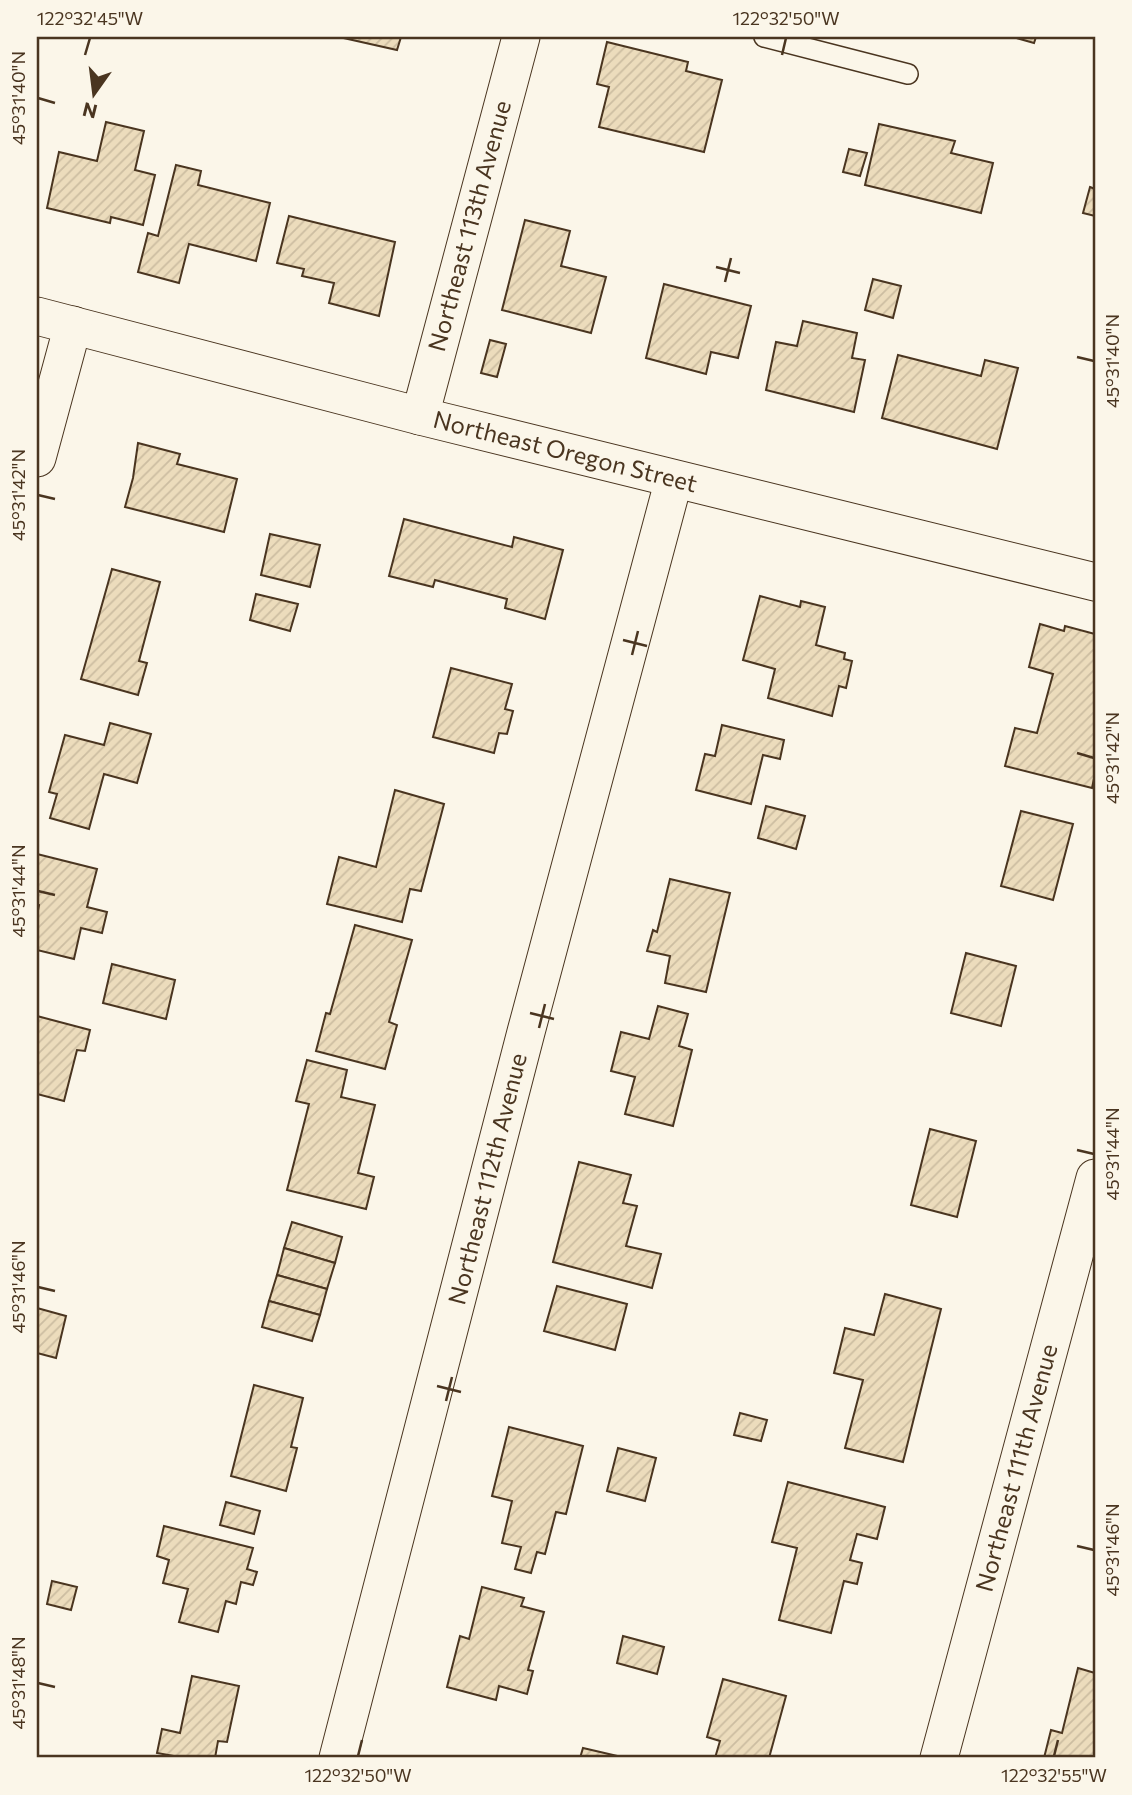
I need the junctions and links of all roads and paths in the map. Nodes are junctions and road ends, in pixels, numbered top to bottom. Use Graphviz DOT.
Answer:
graph roads {
  1 [pos="521,37"];
  2 [pos="764,37"];
  3 [pos="908,74"];
  4 [pos="37,316"];
  5 [pos="73,325"];
  6 [pos="420,416"];
  7 [pos="37,458"];
  8 [pos="674,479"];
  9 [pos="1095,582"];
  10 [pos="1095,1178"];
  11 [pos="338,1758"];
  12 [pos="939,1758"];
  1 -- 6 [label="street, Northeast 113th Avenue"];
  2 -- 3 [label="lane"];
  4 -- 5 [label="street, Northeast Oregon Street"];
  5 -- 6 [label="street, Northeast Oregon Street"];
  5 -- 7 [label="street"];
  6 -- 8 [label="street, Northeast Oregon Street"];
  8 -- 9 [label="street, Northeast Oregon Street"];
  8 -- 11 [label="street, Northeast 112th Avenue"];
  10 -- 12 [label="street, Northeast 111th Avenue"];
}
